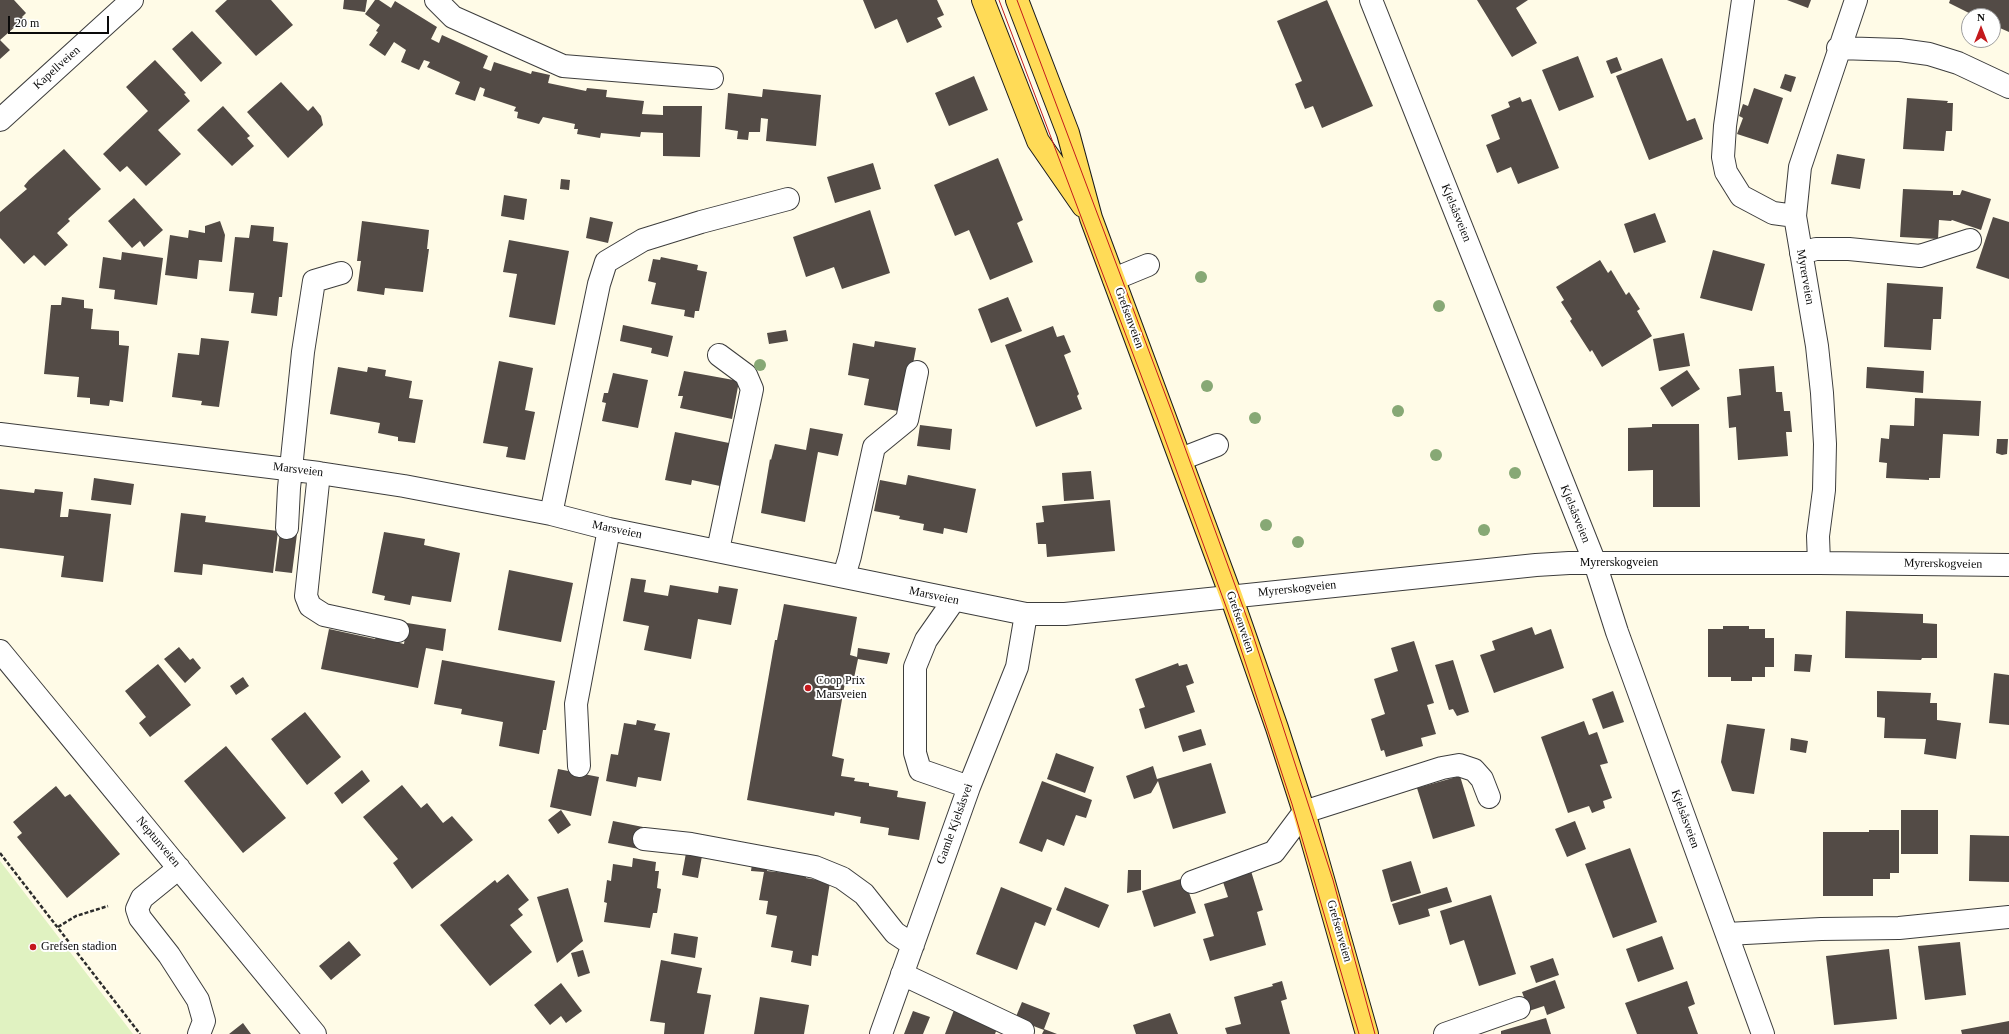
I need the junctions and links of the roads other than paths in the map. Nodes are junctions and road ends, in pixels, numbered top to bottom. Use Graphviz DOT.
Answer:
graph roads {
  1 [pos="132,0"];
  2 [pos="436,0"];
  3 [pos="983,0"];
  4 [pos="1017,0"];
  5 [pos="1371,0"];
  6 [pos="1743,0"];
  7 [pos="1856,0"];
  8 [pos="1838,48"];
  9 [pos="712,78"];
  10 [pos="2009,87"];
  11 [pos="0,120"];
  12 [pos="788,199"];
  13 [pos="1795,216"];
  14 [pos="1092,218"];
  15 [pos="1970,240"];
  16 [pos="1801,253"];
  17 [pos="1148,265"];
  18 [pos="341,273"];
  19 [pos="1114,279"];
  20 [pos="719,356"];
  21 [pos="917,372"];
  22 [pos="0,434"];
  23 [pos="1217,445"];
  24 [pos="1181,459"];
  25 [pos="291,469"];
  26 [pos="319,473"];
  27 [pos="551,514"];
  28 [pos="287,528"];
  29 [pos="609,529"];
  30 [pos="718,550"];
  31 [pos="1595,563"];
  32 [pos="1819,563"];
  33 [pos="2009,565"];
  34 [pos="844,576"];
  35 [pos="1231,596"];
  36 [pos="954,600"];
  37 [pos="1026,614"];
  38 [pos="398,631"];
  39 [pos="0,652"];
  40 [pos="579,766"];
  41 [pos="968,787"];
  42 [pos="1489,798"];
  43 [pos="1304,812"];
  44 [pos="644,839"];
  45 [pos="179,868"];
  46 [pos="1192,882"];
  47 [pos="2009,917"];
  48 [pos="1727,934"];
  49 [pos="912,945"];
  50 [pos="902,974"];
  51 [pos="1519,1008"];
  52 [pos="1023,1032"];
  53 [pos="199,1034"];
  54 [pos="315,1034"];
  55 [pos="881,1034"];
  56 [pos="1367,1034"];
  57 [pos="1445,1034"];
  58 [pos="1763,1034"];
  1 -- 11 [label="street, Kapellveien"];
  2 -- 9 [label="street"];
  3 -- 14 [label="main road, Grefsenveien"];
  4 -- 14 [label="main road, Grefsenveien"];
  5 -- 31 [label="street, Kjelsåsveien"];
  6 -- 13 [label="street"];
  7 -- 8 [label="street, Myrerveien"];
  8 -- 10 [label="street"];
  8 -- 13 [label="street, Myrerveien"];
  12 -- 27 [label="street"];
  13 -- 16 [label="street, Myrerveien"];
  14 -- 19 [label="main road, Grefsenveien"];
  15 -- 16 [label="street"];
  16 -- 32 [label="street, Myrerveien"];
  17 -- 19 [label="street"];
  18 -- 25 [label="street"];
  19 -- 24 [label="main road, Grefsenveien"];
  20 -- 30 [label="street"];
  21 -- 34 [label="street"];
  22 -- 25 [label="street, Marsveien"];
  23 -- 24 [label="street"];
  24 -- 35 [label="main road, Grefsenveien"];
  25 -- 26 [label="street, Marsveien"];
  25 -- 28 [label="street"];
  26 -- 27 [label="street, Marsveien"];
  26 -- 38 [label="street"];
  27 -- 29 [label="street, Marsveien"];
  29 -- 30 [label="street, Marsveien"];
  29 -- 40 [label="street"];
  30 -- 34 [label="street, Marsveien"];
  31 -- 32 [label="street, Myrerskogveien"];
  31 -- 35 [label="street, Myrerskogveien"];
  31 -- 48 [label="street, Kjelsåsveien"];
  32 -- 33 [label="street, Myrerskogveien"];
  34 -- 36 [label="street, Marsveien"];
  35 -- 37 [label="street, Marsveien"];
  35 -- 43 [label="main road, Grefsenveien"];
  36 -- 37 [label="street, Marsveien"];
  36 -- 41 [label="street"];
  37 -- 41 [label="street, Gamle Kjelsåsvei"];
  39 -- 45 [label="street, Neptunveien"];
  41 -- 49 [label="street, Gamle Kjelsåsvei"];
  42 -- 43 [label="street"];
  43 -- 46 [label="street"];
  43 -- 56 [label="main road, Grefsenveien"];
  44 -- 49 [label="street"];
  45 -- 53 [label="street"];
  45 -- 54 [label="street, Neptunveien"];
  47 -- 48 [label="street"];
  48 -- 58 [label="street, Kjelsåsveien"];
  49 -- 50 [label="street, Gamle Kjelsåsvei"];
  50 -- 52 [label="street"];
  50 -- 55 [label="street, Gamle Kjelsåsvei"];
  51 -- 57 [label="street"];
}
